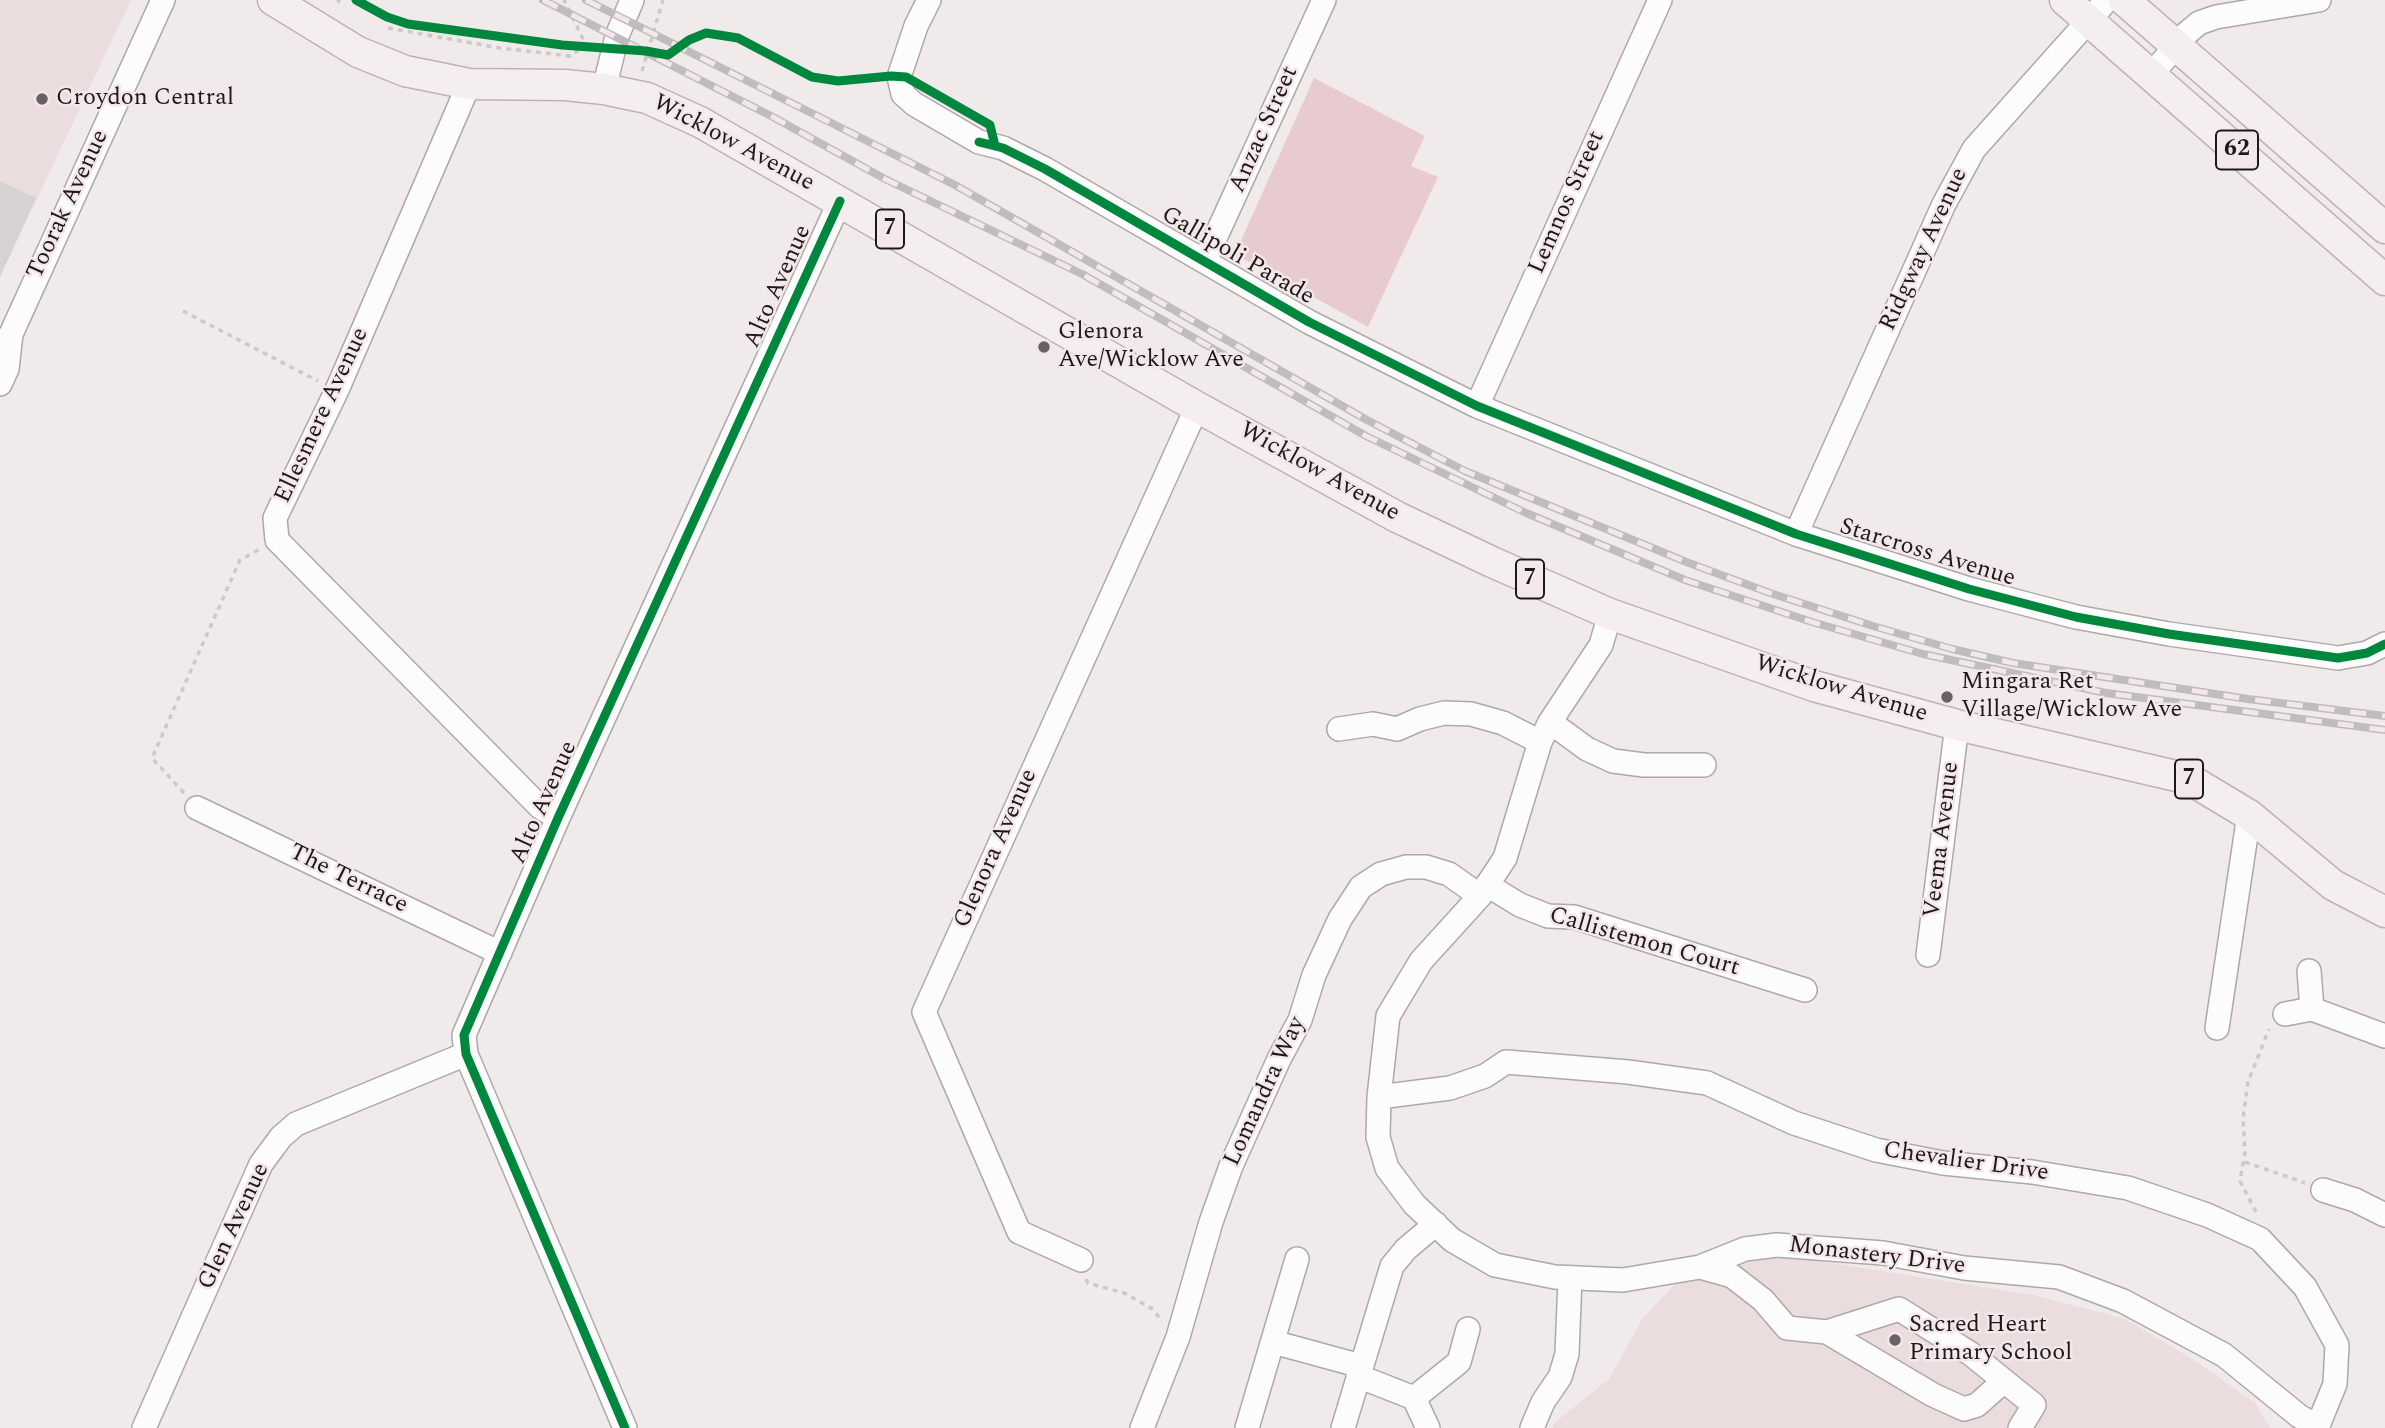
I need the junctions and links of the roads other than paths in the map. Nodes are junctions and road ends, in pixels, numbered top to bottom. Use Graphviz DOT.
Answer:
graph roads {
  1 [pos="163,0"];
  2 [pos="273,0"];
  3 [pos="632,0"];
  4 [pos="929,0"];
  5 [pos="1324,0"];
  6 [pos="1660,0"];
  7 [pos="2065,0"];
  8 [pos="2124,0"];
  9 [pos="2319,0"];
  10 [pos="2098,10"];
  11 [pos="2176,45"];
  12 [pos="2151,75"];
  13 [pos="469,83"];
  14 [pos="604,89"];
  15 [pos="839,201"];
  16 [pos="2385,228"];
  17 [pos="1205,260"];
  18 [pos="2385,280"];
  19 [pos="5,340"];
  20 [pos="0,384"];
  21 [pos="1477,406"];
  22 [pos="1197,407"];
  23 [pos="1796,534"];
  24 [pos="1610,614"];
  25 [pos="2385,644"];
  26 [pos="1957,725"];
  27 [pos="1339,729"];
  28 [pos="1545,732"];
  29 [pos="1704,765"];
  30 [pos="197,808"];
  31 [pos="2249,815"];
  32 [pos="558,818"];
  33 [pos="1484,891"];
  34 [pos="2385,912"];
  35 [pos="500,953"];
  36 [pos="1928,955"];
  37 [pos="2309,971"];
  38 [pos="1805,990"];
  39 [pos="2312,1009"];
  40 [pos="2286,1014"];
  41 [pos="2217,1028"];
  42 [pos="2385,1036"];
  43 [pos="466,1054"];
  44 [pos="1379,1097"];
  45 [pos="2323,1190"];
  46 [pos="2385,1215"];
  47 [pos="1436,1224"];
  48 [pos="1297,1259"];
  49 [pos="1081,1260"];
  50 [pos="1700,1267"];
  51 [pos="1570,1278"];
  52 [pos="1468,1329"];
  53 [pos="1827,1332"];
  54 [pos="1273,1342"];
  55 [pos="1360,1371"];
  56 [pos="2004,1381"];
  57 [pos="1414,1398"];
  58 [pos="2317,1427"];
  59 [pos="144,1428"];
  60 [pos="625,1428"];
  61 [pos="1142,1428"];
  62 [pos="1247,1428"];
  63 [pos="1343,1428"];
  64 [pos="1428,1428"];
  65 [pos="1532,1428"];
  66 [pos="2021,1428"];
  1 -- 19 [label="street, Toorak Avenue"];
  2 -- 13 [label="main road, Wicklow Avenue / 7"];
  3 -- 14 [label="street"];
  4 -- 17 [label="street, Gallipoli Parade"];
  5 -- 17 [label="street, Anzac Street"];
  6 -- 21 [label="street, Lemnos Street"];
  7 -- 10 [label="main road, 62"];
  8 -- 11 [label="main road, 62"];
  9 -- 11 [label="street"];
  10 -- 12 [label="main road, 62"];
  10 -- 23 [label="street, Ridgway Avenue"];
  11 -- 12 [label="street"];
  11 -- 16 [label="main road, 62"];
  12 -- 18 [label="main road, 62"];
  13 -- 14 [label="main road, Wicklow Avenue / 7"];
  13 -- 32 [label="street, Ellesmere Avenue"];
  14 -- 15 [label="main road, Wicklow Avenue / 7"];
  15 -- 22 [label="main road, Wicklow Avenue / 7"];
  15 -- 32 [label="street, Alto Avenue"];
  17 -- 21 [label="street, Gallipoli Parade"];
  19 -- 20 [label="street, Toorak Avenue"];
  21 -- 23 [label="street, Starcross Avenue"];
  22 -- 24 [label="main road, Wicklow Avenue / 7"];
  22 -- 49 [label="street, Glenora Avenue"];
  23 -- 25 [label="street, Starcross Avenue"];
  24 -- 26 [label="main road, Wicklow Avenue / 7"];
  24 -- 28 [label="street, Monastery Drive"];
  26 -- 31 [label="main road, Wicklow Avenue / 7"];
  26 -- 36 [label="street, Veema Avenue"];
  27 -- 28 [label="street"];
  28 -- 29 [label="street"];
  28 -- 33 [label="street, Monastery Drive"];
  30 -- 35 [label="street, The Terrace"];
  31 -- 34 [label="main road, Wicklow Avenue / 7"];
  31 -- 41 [label="street"];
  32 -- 35 [label="street, Alto Avenue"];
  33 -- 38 [label="street, Callistemon Court"];
  33 -- 44 [label="street, Monastery Drive"];
  33 -- 61 [label="street, Lomandra Way"];
  35 -- 43 [label="street, Alto Avenue"];
  37 -- 39 [label="street"];
  39 -- 40 [label="street"];
  39 -- 42 [label="street"];
  43 -- 59 [label="street, Glen Avenue"];
  43 -- 60 [label="street"];
  44 -- 47 [label="street, Monastery Drive"];
  44 -- 58 [label="street, Chevalier Drive"];
  45 -- 46 [label="street"];
  47 -- 51 [label="street, Monastery Drive"];
  47 -- 55 [label="street"];
  48 -- 54 [label="street"];
  50 -- 51 [label="street, Monastery Drive"];
  50 -- 53 [label="street"];
  50 -- 58 [label="street, Monastery Drive"];
  51 -- 65 [label="street"];
  52 -- 57 [label="street"];
  53 -- 56 [label="street"];
  53 -- 56 [label="street"];
  54 -- 55 [label="street"];
  54 -- 62 [label="street"];
  55 -- 57 [label="street"];
  55 -- 63 [label="street"];
  56 -- 66 [label="street"];
  57 -- 64 [label="street"];
}
